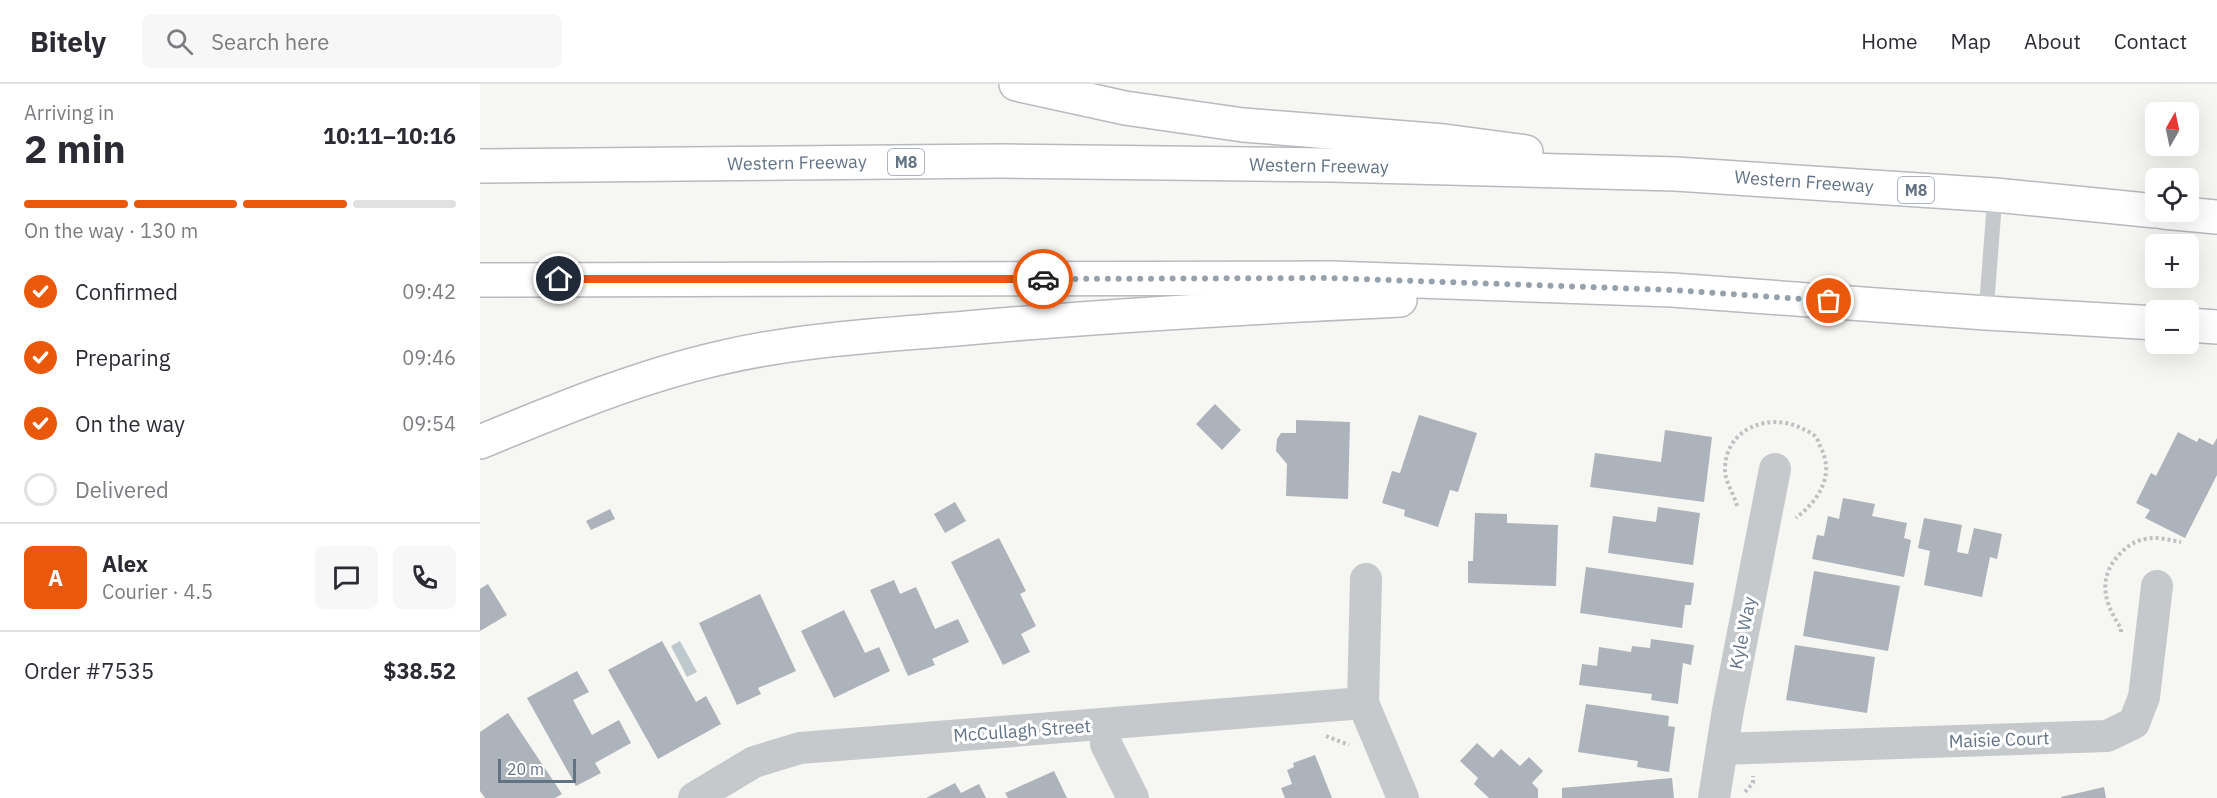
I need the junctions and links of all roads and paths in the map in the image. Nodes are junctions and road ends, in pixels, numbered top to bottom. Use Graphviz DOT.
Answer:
graph roads {
  1 [pos="1016,84"];
  2 [pos="480,166"];
  3 [pos="1676,174"];
  4 [pos="1995,195"];
  5 [pos="2145,210"];
  6 [pos="2199,215"];
  7 [pos="2217,217"];
  8 [pos="480,280"];
  9 [pos="1672,290"];
  10 [pos="1986,313"];
  11 [pos="2145,322"];
  12 [pos="2199,326"];
  13 [pos="2217,327"];
  14 [pos="480,442"];
  15 [pos="1775,469"];
  16 [pos="2181,542"];
  17 [pos="1366,579"];
  18 [pos="2157,586"];
  19 [pos="2120,639"];
  20 [pos="1363,702"];
  21 [pos="1105,725"];
  22 [pos="1317,736"];
  23 [pos="1350,746"];
  24 [pos="1722,750"];
  25 [pos="701,796"];
  26 [pos="1133,798"];
  27 [pos="1403,798"];
  28 [pos="1714,798"];
  1 -- 3 [label="highway"];
  2 -- 3 [label="highway, Western Freeway / M8"];
  3 -- 4 [label="highway, Western Freeway / M8"];
  4 -- 5 [label="highway, Western Freeway / M8"];
  4 -- 10 [label="lane"];
  6 -- 7 [label="highway"];
  8 -- 9 [label="highway"];
  9 -- 10 [label="highway"];
  9 -- 14 [label="highway"];
  10 -- 11 [label="highway"];
  12 -- 13 [label="highway"];
  15 -- 24 [label="street, Kyle Way"];
  16 -- 19 [label="path"];
  17 -- 20 [label="street"];
  18 -- 24 [label="street, Maisie Court"];
  20 -- 21 [label="street, McCullagh Street"];
  20 -- 27 [label="street"];
  21 -- 25 [label="street, McCullagh Street"];
  21 -- 26 [label="street"];
  22 -- 23 [label="path"];
  24 -- 28 [label="street, Kyle Way"];
}
